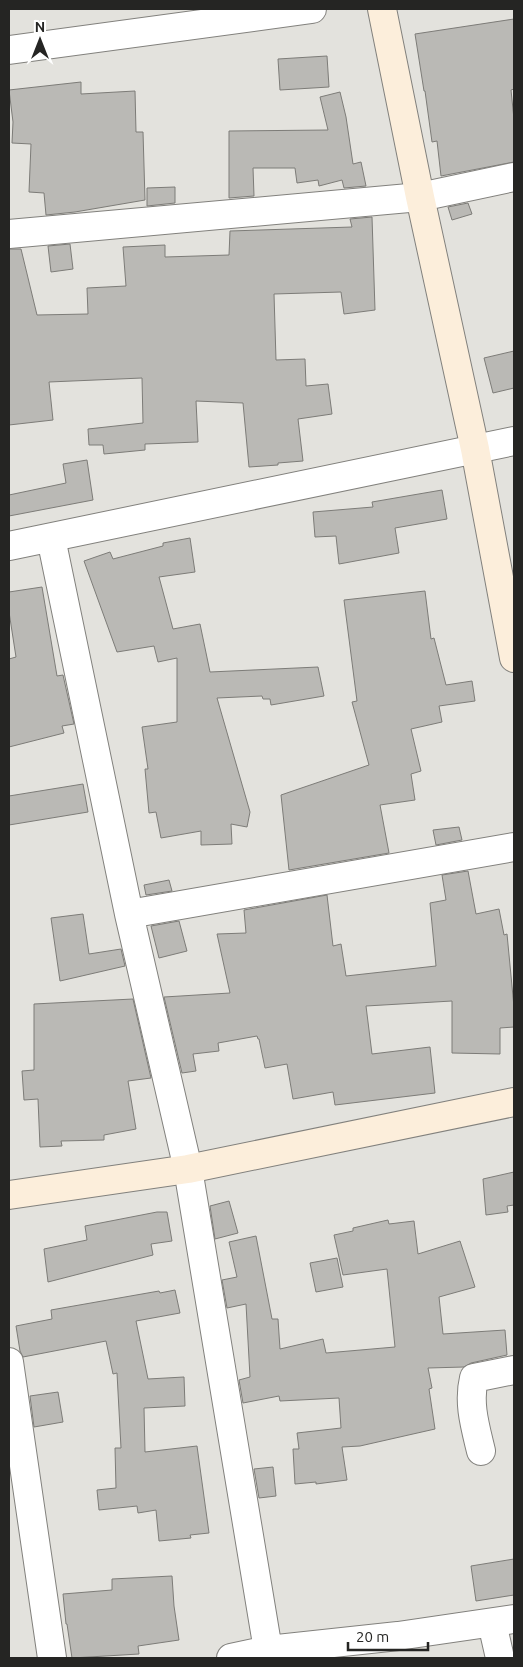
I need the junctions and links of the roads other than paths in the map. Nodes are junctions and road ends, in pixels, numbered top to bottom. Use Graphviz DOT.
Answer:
graph roads {
  1 [pos="312,9"];
  2 [pos="382,9"];
  3 [pos="9,50"];
  4 [pos="514,177"];
  5 [pos="420,197"];
  6 [pos="9,234"];
  7 [pos="514,441"];
  8 [pos="475,448"];
  9 [pos="52,538"];
  10 [pos="9,546"];
  11 [pos="514,658"];
  12 [pos="514,847"];
  13 [pos="129,914"];
  14 [pos="514,1102"];
  15 [pos="188,1169"];
  16 [pos="9,1195"];
  17 [pos="9,1362"];
  18 [pos="514,1370"];
  19 [pos="481,1451"];
  20 [pos="503,1621"];
  21 [pos="268,1650"];
  22 [pos="52,1658"];
  23 [pos="231,1658"];
  24 [pos="500,1658"];
  1 -- 3 [label="street"];
  2 -- 5 [label="street"];
  4 -- 5 [label="street"];
  5 -- 6 [label="street"];
  5 -- 8 [label="street"];
  7 -- 8 [label="street"];
  8 -- 9 [label="street"];
  8 -- 11 [label="street"];
  9 -- 10 [label="street"];
  9 -- 13 [label="street"];
  12 -- 13 [label="street"];
  13 -- 15 [label="street"];
  14 -- 15 [label="street"];
  15 -- 16 [label="street"];
  15 -- 21 [label="street"];
  17 -- 22 [label="street"];
  18 -- 19 [label="street"];
  20 -- 21 [label="street"];
  20 -- 24 [label="street"];
  21 -- 23 [label="street"];
}
